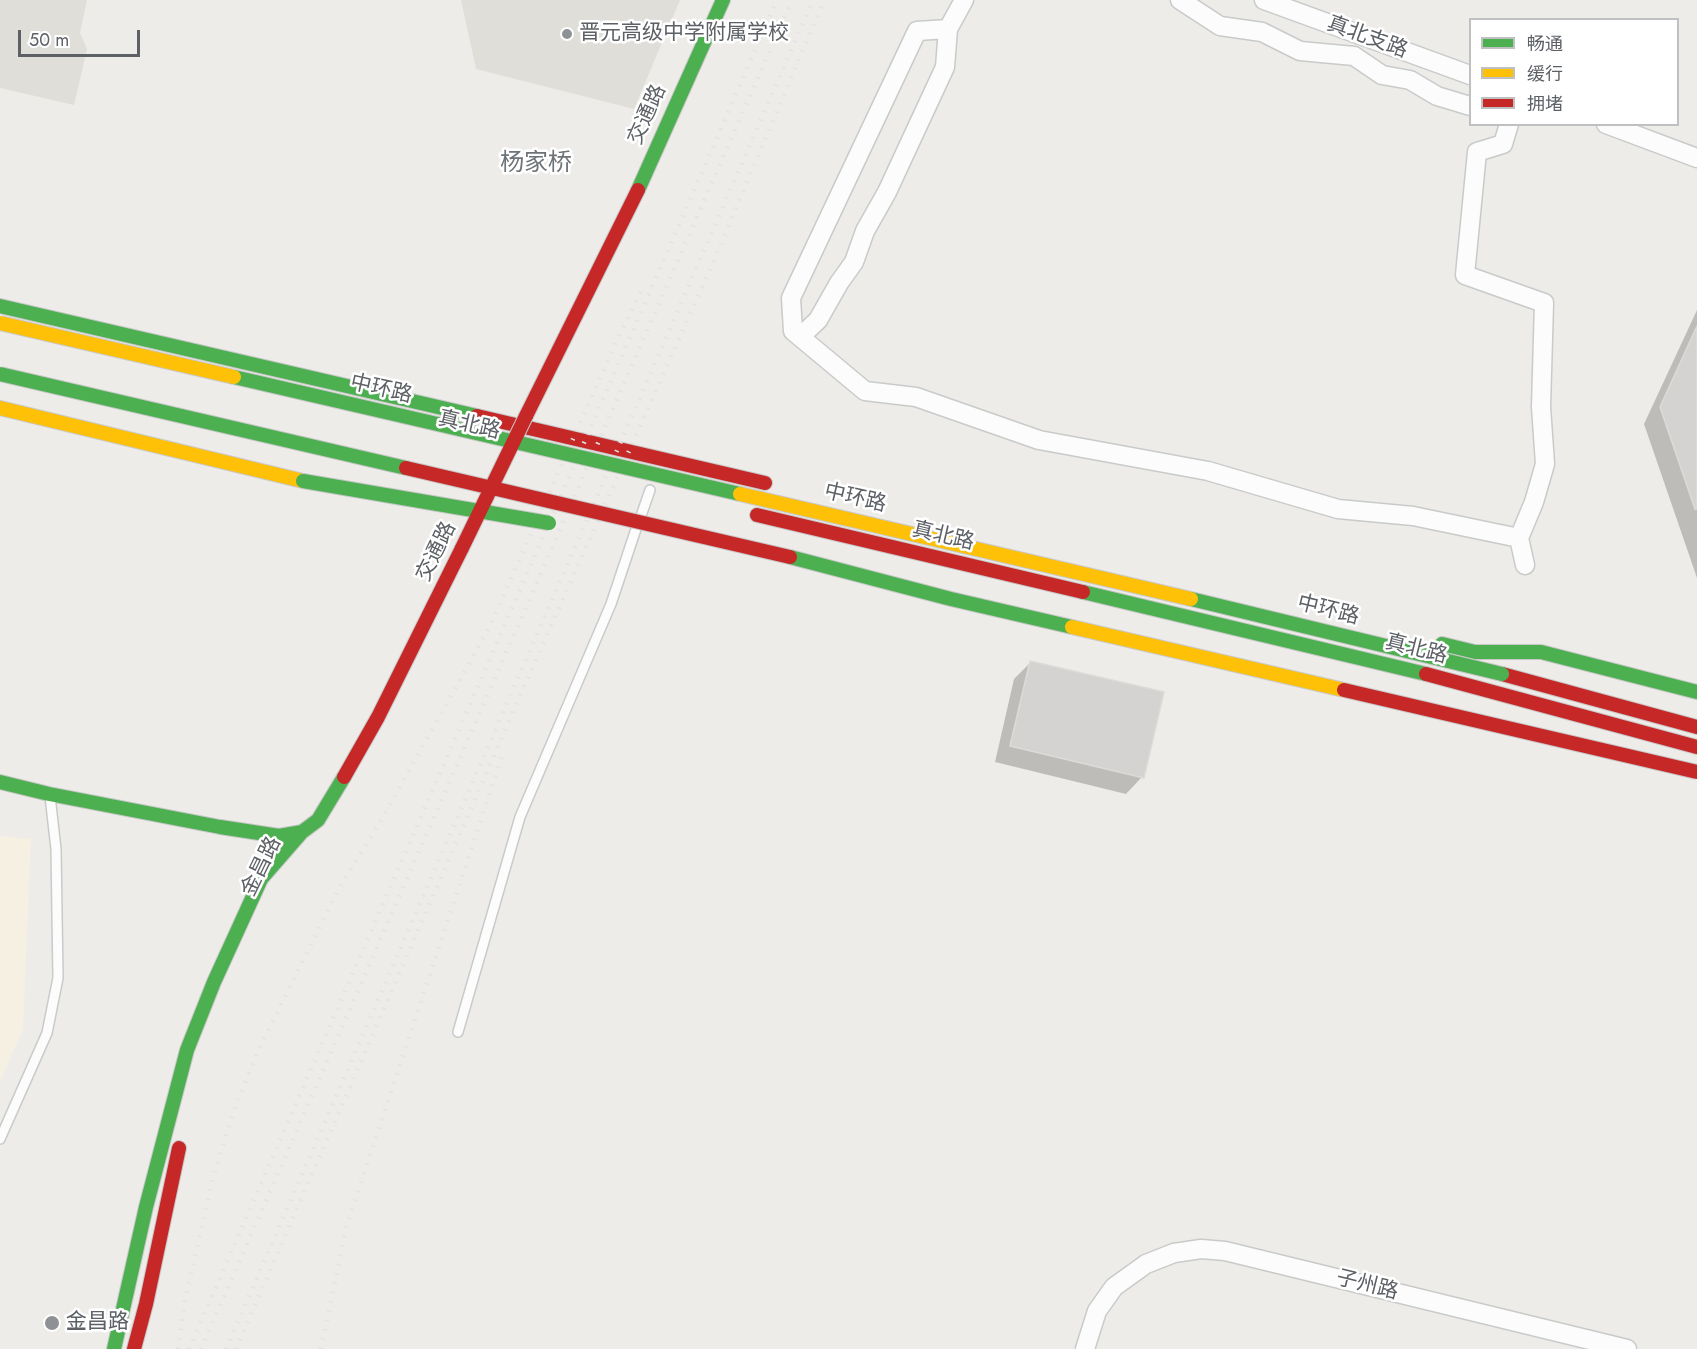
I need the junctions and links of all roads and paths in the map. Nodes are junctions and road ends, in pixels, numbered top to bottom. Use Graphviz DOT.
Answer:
graph roads {
  1 [pos="723,0"];
  2 [pos="964,0"];
  3 [pos="1180,0"];
  4 [pos="1264,0"];
  5 [pos="948,29"];
  6 [pos="1469,75"];
  7 [pos="1469,106"];
  8 [pos="1508,126"];
  9 [pos="1610,126"];
  10 [pos="1697,158"];
  11 [pos="0,306"];
  12 [pos="0,323"];
  13 [pos="800,337"];
  14 [pos="0,374"];
  15 [pos="0,408"];
  16 [pos="488,452"];
  17 [pos="522,460"];
  18 [pos="778,486"];
  19 [pos="644,488"];
  20 [pos="667,493"];
  21 [pos="748,513"];
  22 [pos="559,525"];
  23 [pos="616,537"];
  24 [pos="1518,538"];
  25 [pos="650,544"];
  26 [pos="1525,565"];
  27 [pos="788,571"];
  28 [pos="951,599"];
  29 [pos="1429,641"];
  30 [pos="1475,652"];
  31 [pos="1531,666"];
  32 [pos="1502,674"];
  33 [pos="1697,692"];
  34 [pos="1548,707"];
  35 [pos="1686,710"];
  36 [pos="1697,727"];
  37 [pos="1697,747"];
  38 [pos="1697,772"];
  39 [pos="1643,774"];
  40 [pos="0,782"];
  41 [pos="50,794"];
  42 [pos="302,832"];
  43 [pos="278,882"];
  44 [pos="458,1032"];
  45 [pos="182,1135"];
  46 [pos="0,1139"];
  47 [pos="114,1349"];
  48 [pos="134,1349"];
  49 [pos="1085,1349"];
  50 [pos="1627,1349"];
  1 -- 42 [label="main road, 交通路, bridge"];
  2 -- 5 [label="street"];
  3 -- 7 [label="street"];
  4 -- 6 [label="street, 真北支路"];
  5 -- 13 [label="street"];
  5 -- 13 [label="street"];
  8 -- 24 [label="street"];
  9 -- 10 [label="street"];
  11 -- 18 [label="main road, 真北路"];
  12 -- 32 [label="main road, 中环路, bridge"];
  13 -- 24 [label="street"];
  14 -- 28 [label="main road, bridge"];
  15 -- 22 [label="main road, bridge"];
  16 -- 17 [label="main road, 真北路"];
  19 -- 20 [label="main road"];
  19 -- 44 [label="lane"];
  21 -- 34 [label="main road, 真北路"];
  23 -- 25 [label="main road"];
  24 -- 26 [label="street"];
  27 -- 28 [label="main road, bridge"];
  28 -- 38 [label="main road, bridge"];
  29 -- 30 [label="main road, 真北路"];
  30 -- 31 [label="main road, 真北路"];
  30 -- 33 [label="main road, 真北路"];
  32 -- 35 [label="main road"];
  32 -- 36 [label="main road, 中环路"];
  34 -- 37 [label="main road, 真北路"];
  34 -- 39 [label="main road"];
  40 -- 41 [label="main road"];
  41 -- 42 [label="main road"];
  41 -- 46 [label="lane"];
  42 -- 43 [label="main road, 金昌路"];
  42 -- 47 [label="main road, 金昌路"];
  45 -- 48 [label="main road"];
  49 -- 50 [label="street, 子州路"];
}
